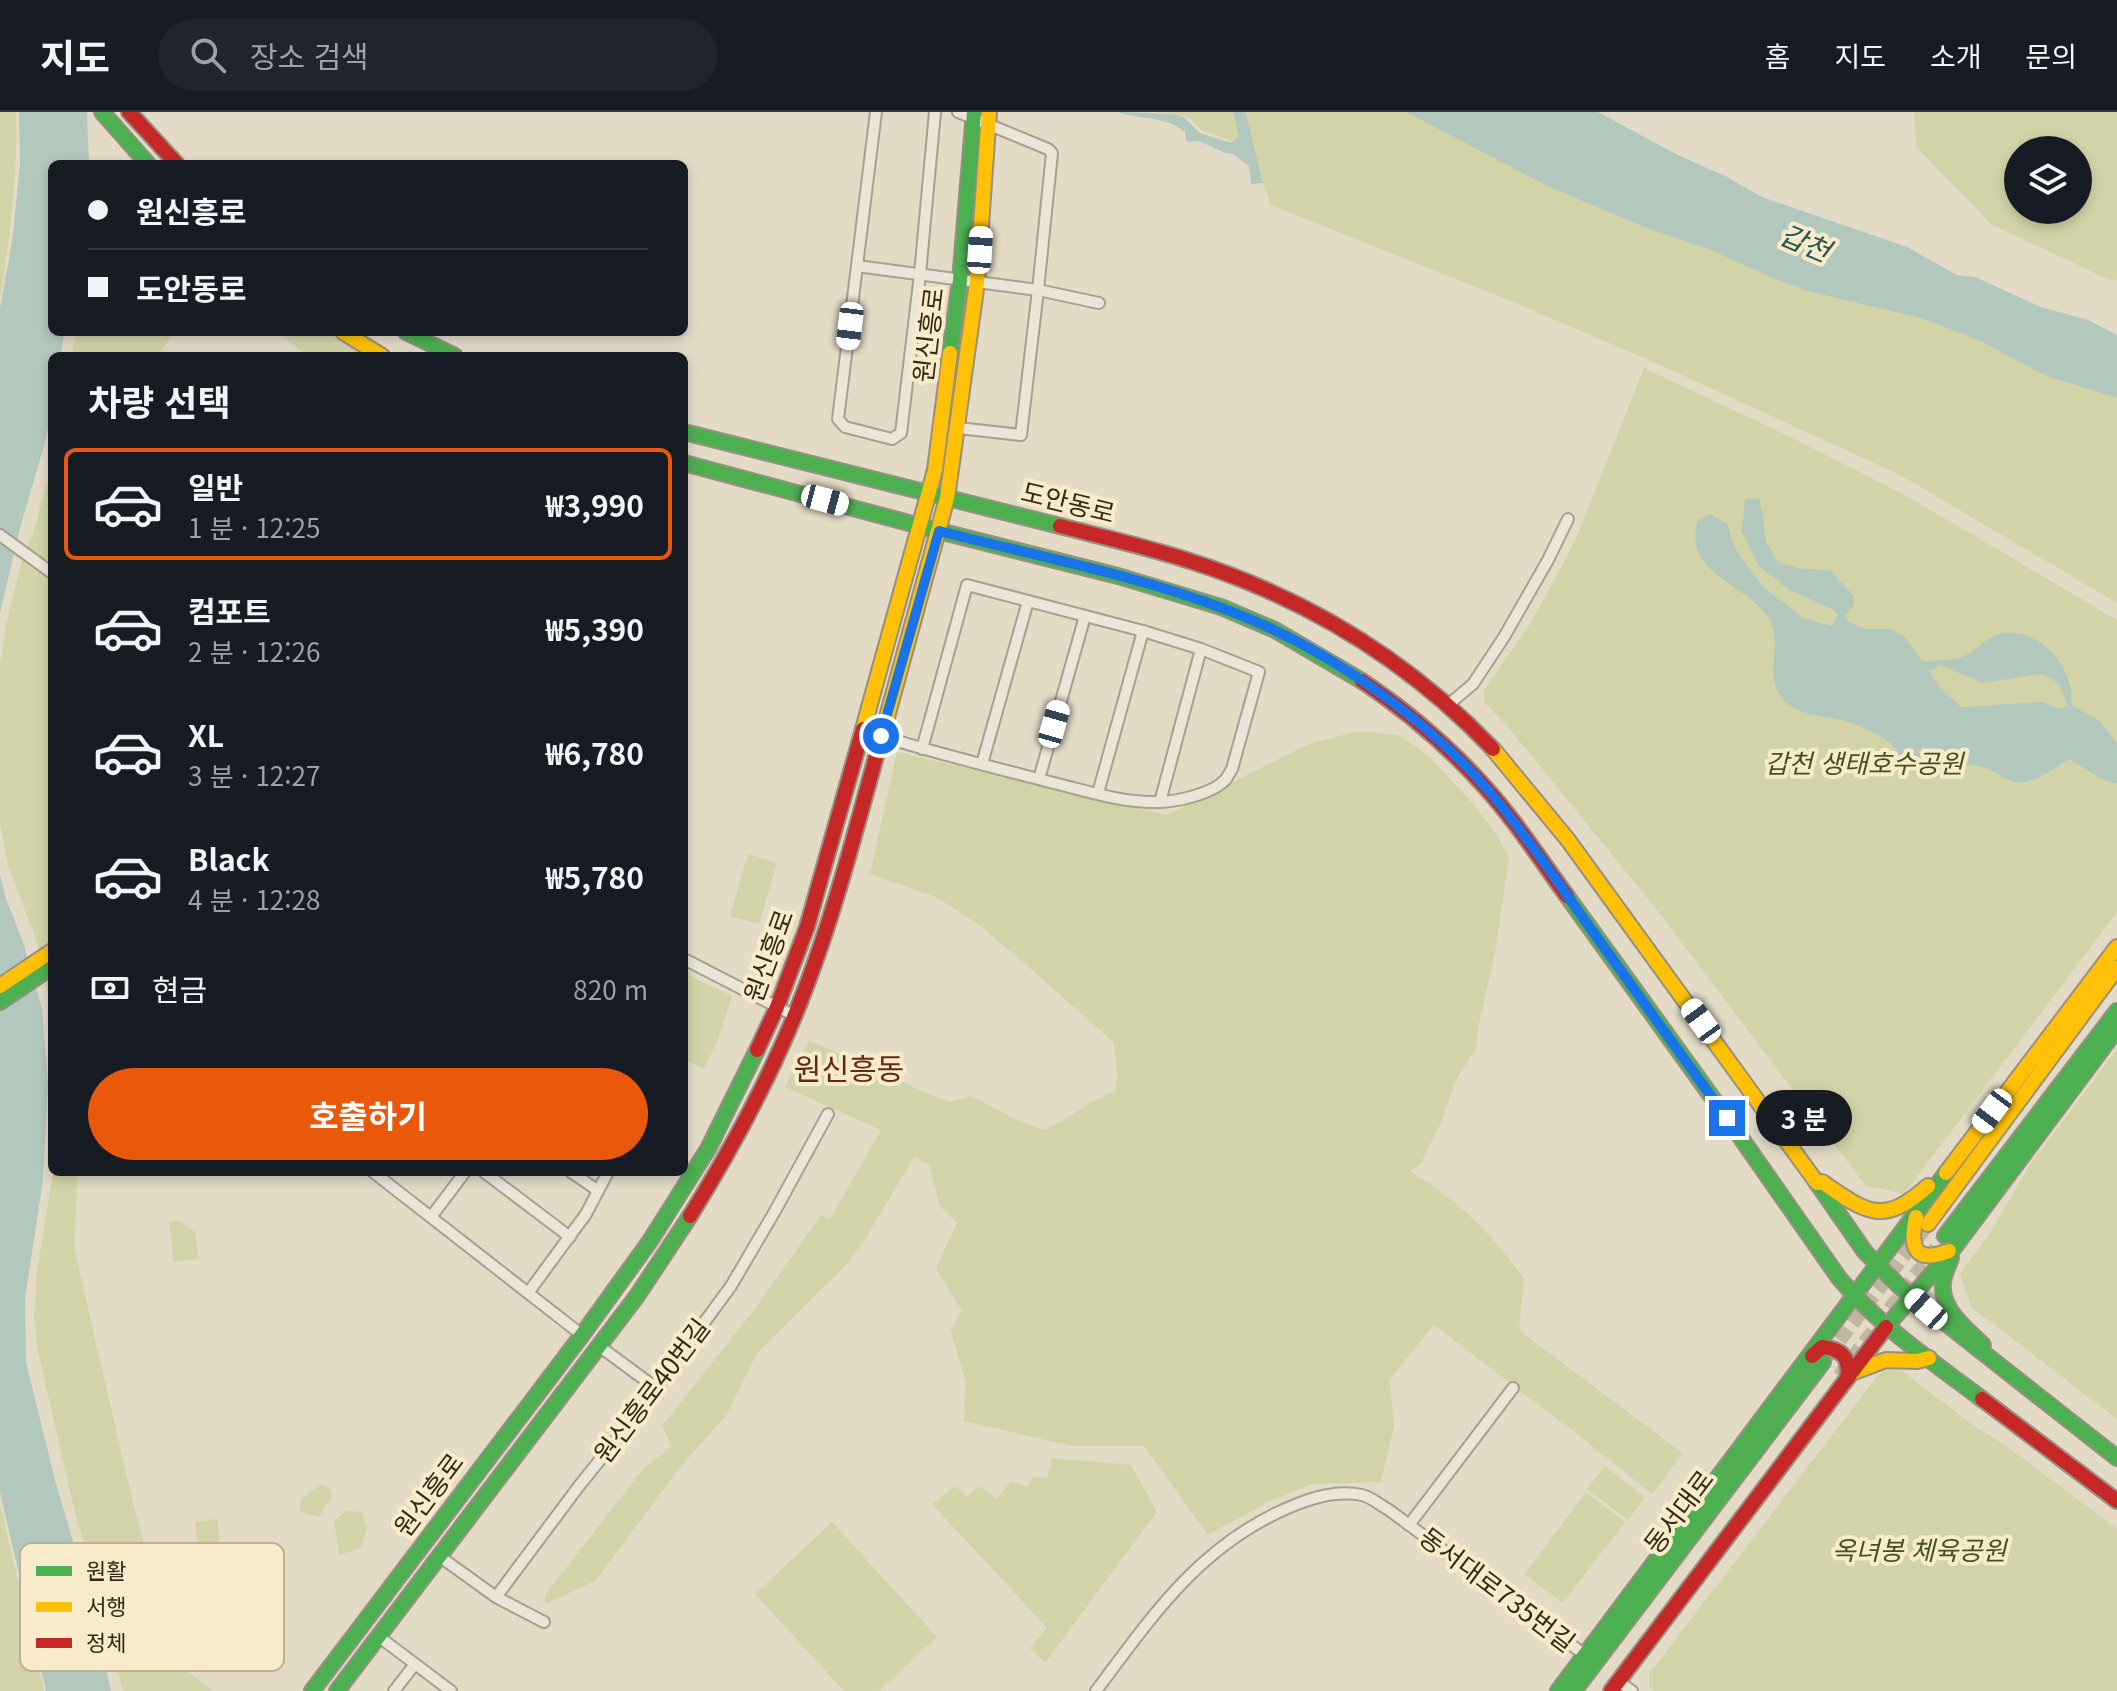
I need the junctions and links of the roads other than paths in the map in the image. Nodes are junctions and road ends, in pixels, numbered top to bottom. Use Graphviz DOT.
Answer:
graph roads {
  1 [pos="102,112"];
  2 [pos="129,112"];
  3 [pos="876,112"];
  4 [pos="935,112"];
  5 [pos="958,112"];
  6 [pos="974,115"];
  7 [pos="989,118"];
  8 [pos="144,160"];
  9 [pos="173,160"];
  10 [pos="857,266"];
  11 [pos="920,274"];
  12 [pos="960,280"];
  13 [pos="977,282"];
  14 [pos="1038,290"];
  15 [pos="1099,303"];
  16 [pos="350,336"];
  17 [pos="414,336"];
  18 [pos="376,352"];
  19 [pos="447,352"];
  20 [pos="958,428"];
  21 [pos="688,433"];
  22 [pos="688,464"];
  23 [pos="929,494"];
  24 [pos="947,498"];
  25 [pos="1568,519"];
  26 [pos="921,526"];
  27 [pos="939,531"];
  28 [pos="0,535"];
  29 [pos="48,570"];
  30 [pos="1028,601"];
  31 [pos="1085,616"];
  32 [pos="1143,631"];
  33 [pos="1201,649"];
  34 [pos="1448,705"];
  35 [pos="881,736"];
  36 [pos="922,749"];
  37 [pos="982,764"];
  38 [pos="1039,779"];
  39 [pos="1098,793"];
  40 [pos="1160,802"];
  41 [pos="2117,947"];
  42 [pos="48,954"];
  43 [pos="688,961"];
  44 [pos="2117,968"];
  45 [pos="48,970"];
  46 [pos="0,986"];
  47 [pos="0,1002"];
  48 [pos="777,1007"];
  49 [pos="2117,1011"];
  50 [pos="795,1016"];
  51 [pos="2117,1029"];
  52 [pos="828,1114"];
  53 [pos="1957,1158"];
  54 [pos="378,1176"];
  55 [pos="462,1176"];
  56 [pos="489,1176"];
  57 [pos="577,1176"];
  58 [pos="606,1176"];
  59 [pos="1814,1177"];
  60 [pos="597,1190"];
  61 [pos="1918,1211"];
  62 [pos="431,1217"];
  63 [pos="1928,1224"];
  64 [pos="570,1237"];
  65 [pos="1949,1243"];
  66 [pos="1878,1266"];
  67 [pos="528,1293"];
  68 [pos="1854,1296"];
  69 [pos="1912,1297"];
  70 [pos="1888,1325"];
  71 [pos="582,1335"];
  72 [pos="599,1346"];
  73 [pos="1929,1358"];
  74 [pos="1823,1362"];
  75 [pos="1803,1363"];
  76 [pos="2014,1378"];
  77 [pos="1844,1379"];
  78 [pos="656,1388"];
  79 [pos="1513,1388"];
  80 [pos="2117,1458"];
  81 [pos="2117,1501"];
  82 [pos="1409,1525"];
  83 [pos="439,1556"];
  84 [pos="496,1597"];
  85 [pos="544,1622"];
  86 [pos="378,1636"];
  87 [pos="1585,1655"];
  88 [pos="415,1664"];
  89 [pos="1615,1686"];
  90 [pos="312,1691"];
  91 [pos="337,1691"];
  92 [pos="394,1691"];
  93 [pos="451,1691"];
  94 [pos="1096,1691"];
  95 [pos="1558,1691"];
  96 [pos="1574,1691"];
  97 [pos="1601,1691"];
  98 [pos="1632,1691"];
  1 -- 8 [label="street"];
  2 -- 9 [label="street"];
  3 -- 10 [label="street"];
  4 -- 11 [label="street"];
  5 -- 6 [label="street"];
  6 -- 7 [label="street"];
  6 -- 12 [label="street, 원신흥로"];
  7 -- 13 [label="street, 원신흥로"];
  7 -- 14 [label="street"];
  10 -- 11 [label="street"];
  10 -- 11 [label="street"];
  11 -- 12 [label="street"];
  12 -- 13 [label="street"];
  12 -- 23 [label="street, 원신흥로"];
  13 -- 14 [label="street"];
  13 -- 20 [label="street, 원신흥로"];
  14 -- 15 [label="street"];
  14 -- 20 [label="street"];
  16 -- 18 [label="street"];
  17 -- 19 [label="street"];
  20 -- 24 [label="street, 원신흥로"];
  21 -- 23 [label="street, 도안동로"];
  22 -- 26 [label="street"];
  23 -- 24 [label="street, 도안동로"];
  23 -- 26 [label="street, 원신흥로"];
  24 -- 27 [label="street, 원신흥로"];
  24 -- 34 [label="street, 도안동로"];
  25 -- 34 [label="street"];
  26 -- 27 [label="street"];
  26 -- 48 [label="street, 원신흥로"];
  27 -- 35 [label="street, 원신흥로"];
  27 -- 68 [label="street"];
  28 -- 29 [label="street"];
  30 -- 31 [label="street"];
  30 -- 36 [label="street"];
  30 -- 37 [label="street"];
  31 -- 32 [label="street"];
  31 -- 38 [label="street"];
  32 -- 33 [label="street"];
  32 -- 39 [label="street"];
  33 -- 40 [label="street"];
  33 -- 40 [label="street"];
  34 -- 59 [label="street, 도안동로"];
  35 -- 36 [label="street"];
  35 -- 50 [label="street, 원신흥로"];
  36 -- 37 [label="street"];
  37 -- 38 [label="street"];
  38 -- 39 [label="street"];
  39 -- 40 [label="street"];
  41 -- 53 [label="street"];
  42 -- 46 [label="street"];
  43 -- 48 [label="street"];
  44 -- 63 [label="street"];
  45 -- 47 [label="street"];
  48 -- 50 [label="street"];
  48 -- 71 [label="street, 원신흥로"];
  49 -- 65 [label="street"];
  50 -- 72 [label="street, 원신흥로"];
  51 -- 65 [label="street"];
  52 -- 78 [label="street, 원신흥로40번길"];
  53 -- 59 [label="street"];
  53 -- 61 [label="street"];
  54 -- 62 [label="street"];
  55 -- 62 [label="street"];
  56 -- 64 [label="street"];
  57 -- 60 [label="street"];
  58 -- 60 [label="street"];
  59 -- 66 [label="street, 도안동로"];
  60 -- 64 [label="street"];
  61 -- 65 [label="street"];
  61 -- 66 [label="street"];
  62 -- 67 [label="street"];
  64 -- 67 [label="street"];
  65 -- 69 [label="street"];
  65 -- 76 [label="street"];
  66 -- 68 [label="street"];
  66 -- 69 [label="street, 도안동로"];
  67 -- 71 [label="street"];
  68 -- 70 [label="street"];
  68 -- 75 [label="street"];
  69 -- 70 [label="street"];
  69 -- 76 [label="street, 도안동로"];
  70 -- 73 [label="street"];
  70 -- 77 [label="street"];
  71 -- 90 [label="street, 원신흥로"];
  72 -- 78 [label="street"];
  72 -- 83 [label="street, 원신흥로"];
  73 -- 77 [label="street"];
  73 -- 81 [label="street"];
  74 -- 96 [label="street, 동서대로"];
  75 -- 77 [label="street"];
  75 -- 87 [label="street"];
  76 -- 80 [label="street"];
  77 -- 89 [label="street"];
  77 -- 97 [label="street, 동서대로"];
  78 -- 84 [label="street, 원신흥로40번길"];
  79 -- 82 [label="street, 동서대로735번길"];
  82 -- 87 [label="street, 동서대로735번길"];
  82 -- 94 [label="street, 동서대로735번길"];
  83 -- 84 [label="street"];
  83 -- 86 [label="street, 원신흥로"];
  84 -- 85 [label="street"];
  86 -- 88 [label="street"];
  86 -- 91 [label="street, 원신흥로"];
  87 -- 95 [label="street"];
  88 -- 92 [label="street"];
  88 -- 93 [label="street"];
  89 -- 98 [label="street"];
}
